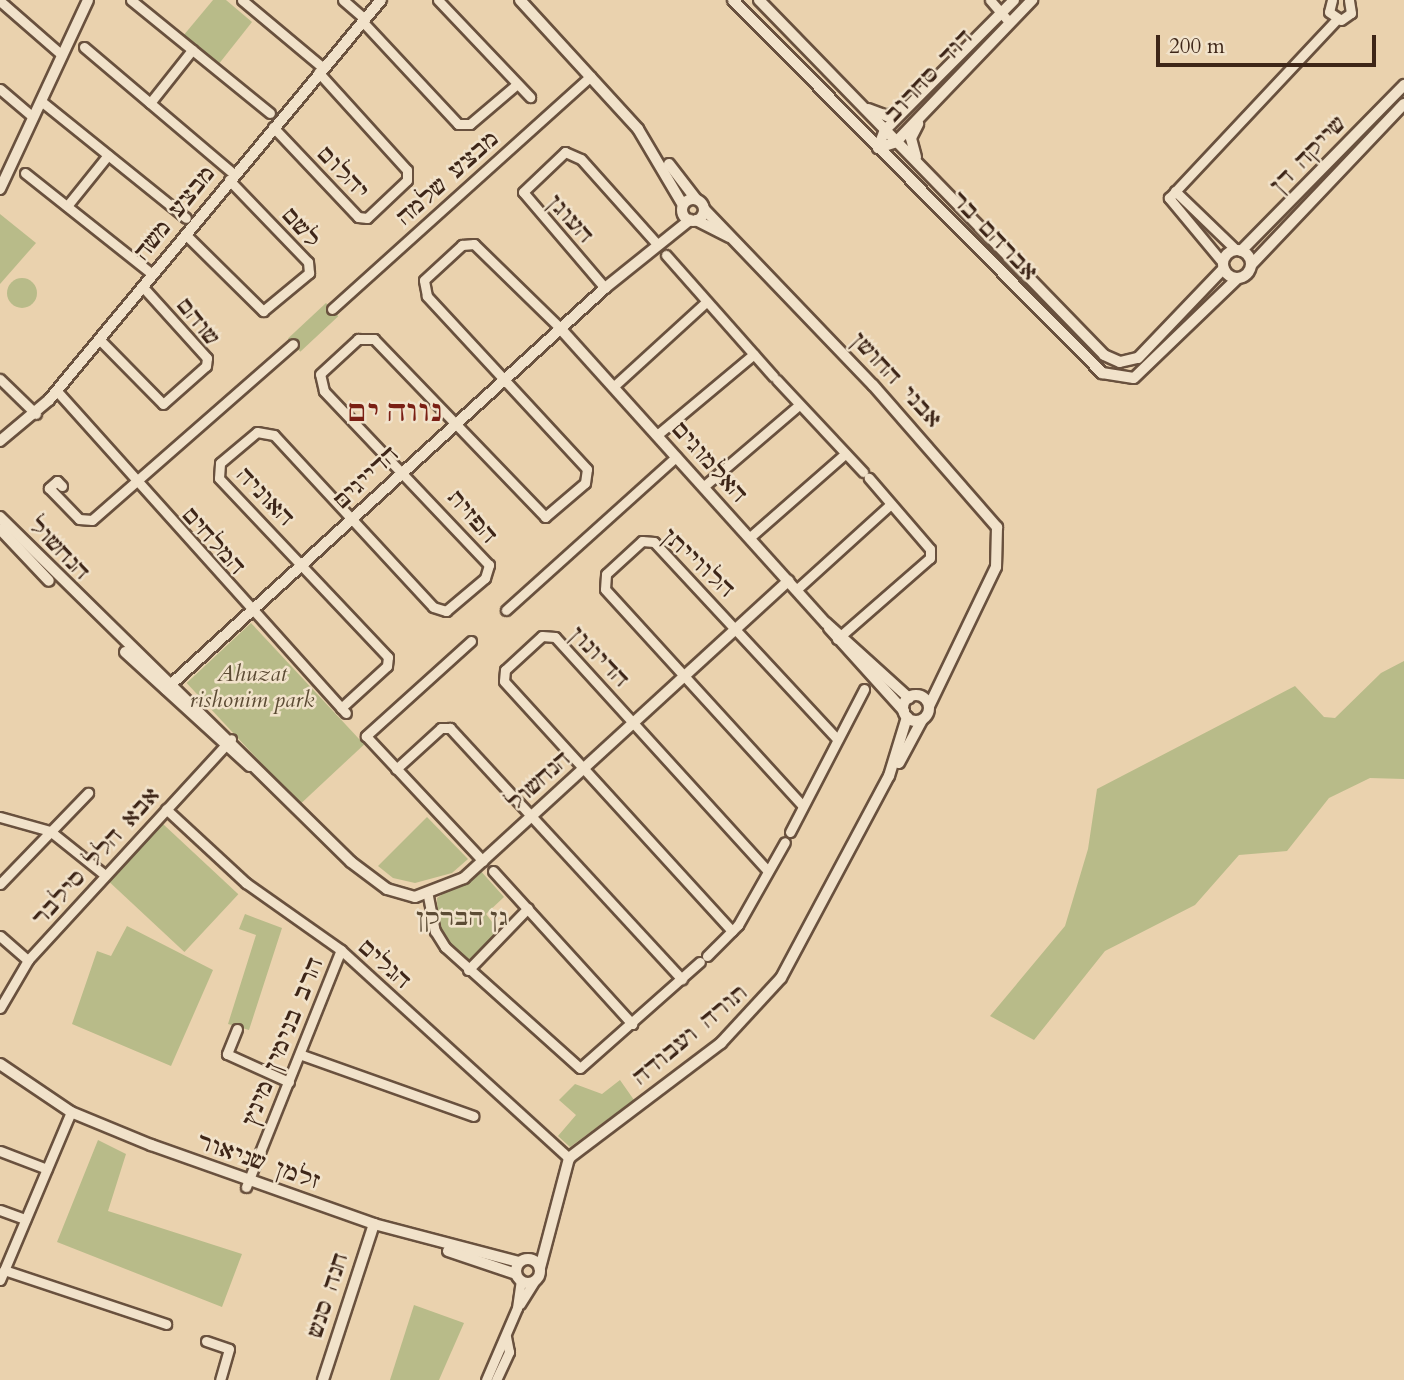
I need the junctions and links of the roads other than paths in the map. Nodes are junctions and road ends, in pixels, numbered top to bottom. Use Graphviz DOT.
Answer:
graph roads {
  1 [pos="88,0"];
  2 [pos="131,0"];
  3 [pos="242,0"];
  4 [pos="343,0"];
  5 [pos="438,0"];
  6 [pos="520,0"];
  7 [pos="733,0"];
  8 [pos="759,0"];
  9 [pos="1014,0"];
  10 [pos="1032,0"];
  11 [pos="1332,0"];
  12 [pos="0,1"];
  13 [pos="991,1"];
  14 [pos="1352,1"];
  15 [pos="379,2"];
  16 [pos="1001,12"];
  17 [pos="363,19"];
  18 [pos="1337,19"];
  19 [pos="1009,22"];
  20 [pos="990,24"];
  21 [pos="84,47"];
  22 [pos="192,50"];
  23 [pos="62,55"];
  24 [pos="320,70"];
  25 [pos="591,76"];
  26 [pos="516,85"];
  27 [pos="1404,85"];
  28 [pos="0,89"];
  29 [pos="938,96"];
  30 [pos="530,97"];
  31 [pos="917,98"];
  32 [pos="41,101"];
  33 [pos="150,103"];
  34 [pos="860,104"];
  35 [pos="1404,104"];
  36 [pos="270,113"];
  37 [pos="33,117"];
  38 [pos="273,127"];
  39 [pos="886,130"];
  40 [pos="642,136"];
  41 [pos="896,142"];
  42 [pos="878,148"];
  43 [pos="108,155"];
  44 [pos="923,169"];
  45 [pos="24,173"];
  46 [pos="3,176"];
  47 [pos="232,177"];
  48 [pos="0,189"];
  49 [pos="1171,195"];
  50 [pos="696,199"];
  51 [pos="67,206"];
  52 [pos="704,209"];
  53 [pos="688,214"];
  54 [pos="186,218"];
  55 [pos="185,234"];
  56 [pos="657,244"];
  57 [pos="1238,250"];
  58 [pos="666,255"];
  59 [pos="754,256"];
  60 [pos="1251,265"];
  61 [pos="1223,266"];
  62 [pos="152,274"];
  63 [pos="1238,278"];
  64 [pos="142,286"];
  65 [pos="605,288"];
  66 [pos="706,302"];
  67 [pos="332,309"];
  68 [pos="560,328"];
  69 [pos="99,339"];
  70 [pos="293,344"];
  71 [pos="754,354"];
  72 [pos="0,379"];
  73 [pos="506,379"];
  74 [pos="613,387"];
  75 [pos="56,390"];
  76 [pos="799,405"];
  77 [pos="36,414"];
  78 [pos="454,425"];
  79 [pos="657,435"];
  80 [pos="0,441"];
  81 [pos="845,454"];
  82 [pos="676,457"];
  83 [pos="405,470"];
  84 [pos="136,485"];
  85 [pos="62,486"];
  86 [pos="703,487"];
  87 [pos="891,504"];
  88 [pos="0,517"];
  89 [pos="354,518"];
  90 [pos="0,529"];
  91 [pos="749,538"];
  92 [pos="303,564"];
  93 [pos="792,586"];
  94 [pos="506,610"];
  95 [pos="251,611"];
  96 [pos="737,628"];
  97 [pos="838,638"];
  98 [pos="471,641"];
  99 [pos="949,662"];
  100 [pos="685,675"];
  101 [pos="169,686"];
  102 [pos="864,689"];
  103 [pos="914,697"];
  104 [pos="929,706"];
  105 [pos="906,714"];
  106 [pos="922,720"];
  107 [pos="634,722"];
  108 [pos="837,739"];
  109 [pos="228,742"];
  110 [pos="584,768"];
  111 [pos="396,769"];
  112 [pos="889,776"];
  113 [pos="88,793"];
  114 [pos="802,805"];
  115 [pos="166,808"];
  116 [pos="535,813"];
  117 [pos="0,817"];
  118 [pos="50,831"];
  119 [pos="790,832"];
  120 [pos="785,842"];
  121 [pos="482,860"];
  122 [pos="493,871"];
  123 [pos="768,871"];
  124 [pos="105,875"];
  125 [pos="0,884"];
  126 [pos="428,896"];
  127 [pos="528,908"];
  128 [pos="732,931"];
  129 [pos="0,936"];
  130 [pos="341,950"];
  131 [pos="28,960"];
  132 [pos="468,970"];
  133 [pos="682,979"];
  134 [pos="0,1008"];
  135 [pos="632,1024"];
  136 [pos="237,1029"];
  137 [pos="302,1055"];
  138 [pos="0,1064"];
  139 [pos="0,1071"];
  140 [pos="289,1082"];
  141 [pos="70,1114"];
  142 [pos="472,1116"];
  143 [pos="0,1151"];
  144 [pos="569,1158"];
  145 [pos="47,1169"];
  146 [pos="247,1184"];
  147 [pos="0,1210"];
  148 [pos="25,1219"];
  149 [pos="372,1227"];
  150 [pos="519,1262"];
  151 [pos="536,1264"];
  152 [pos="4,1270"];
  153 [pos="518,1277"];
  154 [pos="0,1280"];
  155 [pos="536,1280"];
  156 [pos="517,1308"];
  157 [pos="166,1324"];
  158 [pos="506,1335"];
  159 [pos="206,1341"];
  160 [pos="220,1380"];
  161 [pos="323,1380"];
  162 [pos="486,1380"];
  163 [pos="496,1380"];
  1 -- 23 [label="street"];
  2 -- 22 [label="street"];
  3 -- 24 [label="street, יהלום"];
  4 -- 17 [label="street"];
  5 -- 26 [label="street"];
  6 -- 25 [label="street, אבני החושן"];
  7 -- 42 [label="street, אברהם בר"];
  8 -- 34 [label="street, אברהם בר"];
  9 -- 16 [label="street, דוד סחרוב"];
  10 -- 19 [label="street, דוד סחרוב"];
  11 -- 18 [label="street"];
  12 -- 23 [label="street"];
  13 -- 16 [label="street"];
  13 -- 20 [label="street"];
  14 -- 18 [label="street"];
  15 -- 17 [label="street, מבצע משה"];
  16 -- 19 [label="street"];
  16 -- 20 [label="street, דוד סחרוב"];
  17 -- 24 [label="street, מבצע משה"];
  17 -- 26 [label="street"];
  18 -- 49 [label="street"];
  19 -- 29 [label="street, דוד סחרוב"];
  20 -- 31 [label="street, דוד סחרוב"];
  21 -- 33 [label="street"];
  22 -- 33 [label="street"];
  22 -- 36 [label="street"];
  23 -- 32 [label="street"];
  24 -- 38 [label="street, מבצע משה"];
  24 -- 38 [label="street, יהלום"];
  25 -- 40 [label="street, אבני החושן"];
  25 -- 67 [label="street, מבצע שלמה"];
  26 -- 30 [label="street"];
  27 -- 57 [label="street, שייקה דן"];
  28 -- 37 [label="street"];
  29 -- 41 [label="street, דוד סחרוב"];
  29 -- 44 [label="street"];
  31 -- 34 [label="street"];
  31 -- 39 [label="street, דוד סחרוב"];
  32 -- 37 [label="street"];
  32 -- 43 [label="street"];
  33 -- 47 [label="street"];
  34 -- 39 [label="street, אברהם בר"];
  35 -- 60 [label="street, שייקה דן"];
  37 -- 46 [label="street"];
  38 -- 47 [label="street, מבצע משה"];
  39 -- 41 [label="street, אברהם בר"];
  39 -- 42 [label="street, דוד סחרוב"];
  40 -- 50 [label="street, אבני החושן"];
  40 -- 53 [label="street, אבני החושן"];
  41 -- 42 [label="street, דוד סחרוב"];
  41 -- 44 [label="street, אברהם בר"];
  42 -- 63 [label="street, אברהם בר"];
  43 -- 51 [label="street"];
  43 -- 54 [label="street"];
  44 -- 61 [label="street, אברהם בר"];
  45 -- 51 [label="street"];
  46 -- 48 [label="street"];
  47 -- 55 [label="street, מבצע משה"];
  47 -- 55 [label="street, לשם"];
  49 -- 57 [label="street"];
  49 -- 61 [label="street"];
  50 -- 52 [label="street, אבני החושן"];
  50 -- 53 [label="street"];
  51 -- 62 [label="street"];
  52 -- 53 [label="street, הדייגים"];
  52 -- 59 [label="street, אבני החושן"];
  53 -- 56 [label="street, הדייגים"];
  53 -- 59 [label="street, אבני החושן"];
  55 -- 62 [label="street, מבצע משה"];
  56 -- 65 [label="street, הדייגים"];
  56 -- 65 [label="street, העוגן"];
  57 -- 60 [label="street"];
  57 -- 61 [label="street, שייקה דן"];
  58 -- 66 [label="street"];
  59 -- 99 [label="street, אבני החושן"];
  60 -- 63 [label="street, שייקה דן"];
  61 -- 63 [label="street"];
  62 -- 64 [label="street, מבצע משה"];
  64 -- 69 [label="street, מבצע משה"];
  64 -- 69 [label="street, שוהם"];
  65 -- 68 [label="street, הדייגים"];
  66 -- 71 [label="street"];
  66 -- 74 [label="street"];
  68 -- 73 [label="street, הדייגים"];
  68 -- 73 [label="street"];
  68 -- 74 [label="street, האלמוגים"];
  69 -- 75 [label="street, מבצע משה"];
  70 -- 84 [label="street"];
  71 -- 76 [label="street"];
  71 -- 79 [label="street"];
  72 -- 77 [label="street"];
  73 -- 78 [label="street, הדייגים"];
  73 -- 78 [label="street"];
  74 -- 79 [label="street, האלמוגים"];
  75 -- 77 [label="street, מבצע משה"];
  75 -- 84 [label="street, המלחים"];
  76 -- 81 [label="street"];
  76 -- 86 [label="street"];
  77 -- 80 [label="street, מבצע משה"];
  78 -- 83 [label="street, הדייגים"];
  78 -- 83 [label="street"];
  79 -- 82 [label="street, האלמוגים"];
  81 -- 87 [label="street"];
  81 -- 91 [label="street"];
  82 -- 86 [label="street, האלמוגים"];
  82 -- 94 [label="street"];
  83 -- 89 [label="street, הדייגים"];
  83 -- 89 [label="street, הפזית"];
  84 -- 85 [label="street"];
  84 -- 95 [label="street, המלחים"];
  86 -- 91 [label="street, האלמוגים"];
  87 -- 93 [label="street"];
  87 -- 97 [label="street"];
  88 -- 101 [label="street, הנחשול"];
  89 -- 92 [label="street, הדייגים"];
  89 -- 92 [label="street, האוניה"];
  90 -- 101 [label="street, הנחשול"];
  91 -- 93 [label="street, האלמוגים"];
  92 -- 95 [label="street, הדייגים"];
  92 -- 95 [label="street, המלחים"];
  93 -- 96 [label="street, הנחשול"];
  93 -- 97 [label="street, האלמוגים"];
  95 -- 101 [label="street, הדייגים"];
  96 -- 100 [label="street, הנחשול"];
  96 -- 100 [label="street, הלווייתן"];
  96 -- 108 [label="street, הלווייתן"];
  97 -- 103 [label="street, האלמוגים"];
  97 -- 105 [label="street, האלמוגים"];
  98 -- 111 [label="street"];
  99 -- 103 [label="street"];
  99 -- 104 [label="street"];
  100 -- 107 [label="street, הנחשול"];
  100 -- 114 [label="street, הלווייתן"];
  101 -- 109 [label="street, הנחשול"];
  102 -- 108 [label="street"];
  103 -- 104 [label="street, האלמוגים"];
  103 -- 105 [label="street, תורה ועבודה"];
  104 -- 106 [label="street, תורה ועבודה"];
  105 -- 106 [label="street"];
  105 -- 112 [label="street, תורה ועבודה"];
  106 -- 112 [label="street, תורה ועבודה"];
  107 -- 110 [label="street, הנחשול"];
  107 -- 110 [label="street, הדיונון"];
  107 -- 123 [label="street"];
  108 -- 114 [label="street"];
  109 -- 115 [label="street, אבא הלל סילבר"];
  109 -- 126 [label="street, הנחשול"];
  110 -- 116 [label="street, הנחשול"];
  110 -- 128 [label="street"];
  111 -- 116 [label="street"];
  111 -- 121 [label="street"];
  112 -- 144 [label="street, תורה ועבודה"];
  113 -- 118 [label="street"];
  114 -- 119 [label="street"];
  115 -- 124 [label="street, אבא הלל סילבר"];
  115 -- 130 [label="street, הגלים"];
  116 -- 121 [label="street, הנחשול"];
  116 -- 133 [label="street"];
  117 -- 118 [label="street"];
  118 -- 124 [label="street"];
  118 -- 125 [label="street"];
  120 -- 123 [label="street"];
  121 -- 126 [label="street, הנחשול"];
  122 -- 127 [label="street"];
  123 -- 128 [label="street"];
  124 -- 131 [label="street, אבא הלל סילבר"];
  126 -- 132 [label="street"];
  127 -- 132 [label="street"];
  127 -- 135 [label="street"];
  128 -- 133 [label="street"];
  129 -- 131 [label="street"];
  130 -- 137 [label="street, הרב בנימין מינץ"];
  130 -- 144 [label="street, הגלים"];
  131 -- 134 [label="street, אבא הלל סילבר"];
  132 -- 135 [label="street"];
  133 -- 135 [label="street"];
  136 -- 140 [label="street"];
  137 -- 140 [label="street, הרב בנימין מינץ"];
  137 -- 142 [label="street"];
  138 -- 141 [label="street, זלמן שניאור"];
  139 -- 141 [label="street, זלמן שניאור"];
  140 -- 146 [label="street, הרב בנימין מינץ"];
  141 -- 145 [label="street"];
  141 -- 146 [label="street, זלמן שניאור"];
  143 -- 145 [label="street"];
  144 -- 151 [label="street"];
  145 -- 148 [label="street"];
  146 -- 149 [label="street, זלמן שניאור"];
  147 -- 148 [label="street"];
  148 -- 152 [label="street"];
  149 -- 150 [label="street, זלמן שניאור"];
  149 -- 153 [label="street, זלמן שניאור"];
  149 -- 161 [label="street, חנה סנש"];
  150 -- 151 [label="street"];
  150 -- 153 [label="street"];
  151 -- 155 [label="street"];
  152 -- 154 [label="street"];
  152 -- 157 [label="street"];
  153 -- 155 [label="street"];
  153 -- 156 [label="street"];
  155 -- 156 [label="street"];
  156 -- 158 [label="street"];
  158 -- 162 [label="street"];
  158 -- 163 [label="street"];
  159 -- 160 [label="street"];
}
